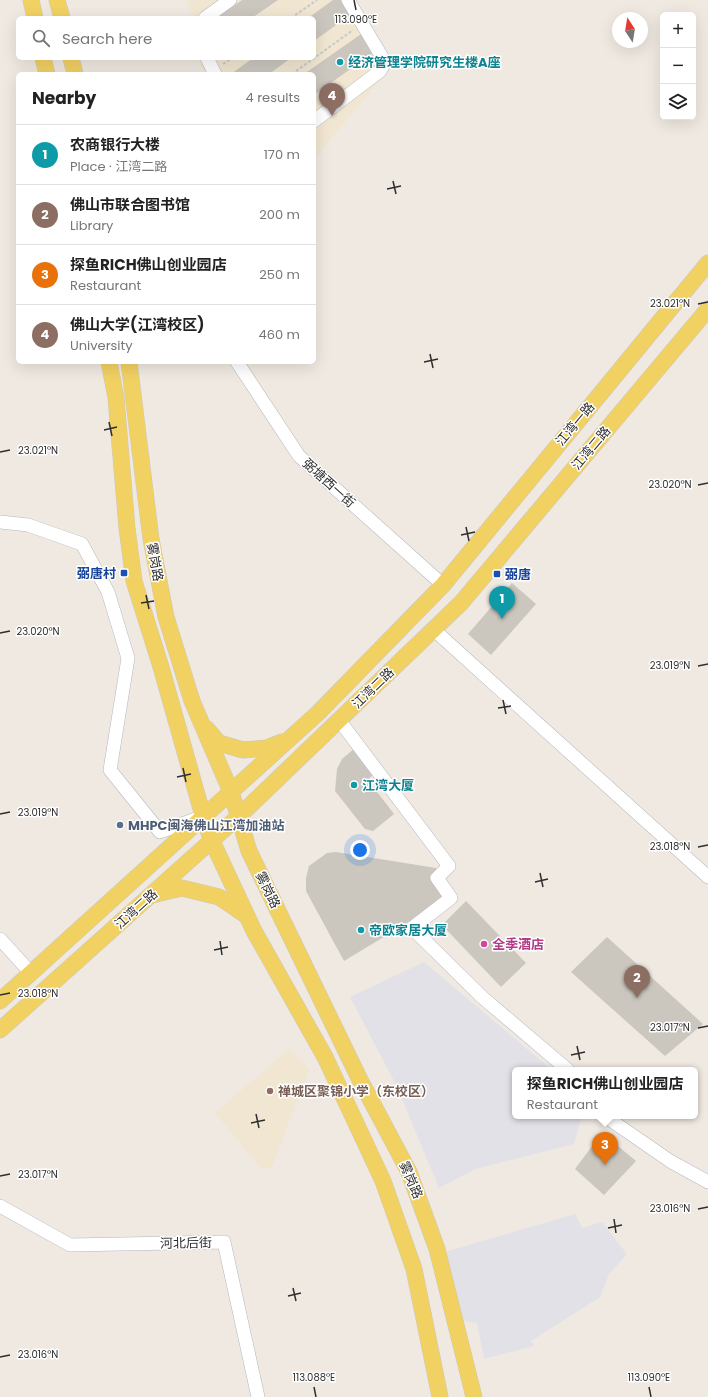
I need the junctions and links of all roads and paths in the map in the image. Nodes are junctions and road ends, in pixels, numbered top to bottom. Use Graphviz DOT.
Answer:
graph roads {
  1 [pos="30,0"];
  2 [pos="57,0"];
  3 [pos="230,0"];
  4 [pos="317,0"];
  5 [pos="348,0"];
  6 [pos="34,16"];
  7 [pos="61,16"];
  8 [pos="208,16"];
  9 [pos="294,16"];
  10 [pos="362,23"];
  11 [pos="316,57"];
  12 [pos="44,60"];
  13 [pos="72,60"];
  14 [pos="208,60"];
  15 [pos="311,60"];
  16 [pos="47,72"];
  17 [pos="74,72"];
  18 [pos="214,72"];
  19 [pos="295,72"];
  20 [pos="316,119"];
  21 [pos="708,263"];
  22 [pos="708,309"];
  23 [pos="109,364"];
  24 [pos="130,364"];
  25 [pos="238,364"];
  26 [pos="0,522"];
  27 [pos="443,585"];
  28 [pos="433,630"];
  29 [pos="339,720"];
  30 [pos="200,722"];
  31 [pos="290,738"];
  32 [pos="231,792"];
  33 [pos="203,816"];
  34 [pos="239,816"];
  35 [pos="212,840"];
  36 [pos="708,877"];
  37 [pos="152,894"];
  38 [pos="247,916"];
  39 [pos="0,939"];
  40 [pos="31,973"];
  41 [pos="0,1001"];
  42 [pos="0,1030"];
  43 [pos="564,1067"];
  44 [pos="611,1119"];
  45 [pos="708,1182"];
  46 [pos="0,1206"];
  47 [pos="258,1397"];
  48 [pos="440,1397"];
  49 [pos="474,1397"];
  1 -- 6 [label="main road"];
  2 -- 7 [label="main road"];
  3 -- 8 [label="street"];
  4 -- 9 [label="path"];
  5 -- 10 [label="street"];
  10 -- 11 [label="path"];
  10 -- 20 [label="street"];
  12 -- 16 [label="main road"];
  13 -- 17 [label="main road"];
  14 -- 18 [label="street"];
  15 -- 19 [label="path"];
  21 -- 27 [label="main road, 江湾一路"];
  22 -- 28 [label="main road, 江湾二路"];
  23 -- 33 [label="main road, 雾岗路"];
  24 -- 30 [label="main road, 雾岗路"];
  25 -- 27 [label="street, 弼塘西一街"];
  26 -- 33 [label="street"];
  27 -- 31 [label="main road, 江湾二路"];
  28 -- 29 [label="main road, 江湾二路"];
  28 -- 36 [label="street"];
  29 -- 34 [label="main road, 江湾二路"];
  29 -- 43 [label="street"];
  30 -- 31 [label="main road"];
  30 -- 32 [label="main road, 雾岗路"];
  31 -- 32 [label="main road, 江湾二路"];
  32 -- 33 [label="main road, 江湾二路"];
  32 -- 34 [label="main road, 雾岗路"];
  33 -- 35 [label="main road, 雾岗路"];
  33 -- 40 [label="main road, 江湾二路"];
  34 -- 35 [label="main road, 江湾二路"];
  34 -- 49 [label="main road, 雾岗路"];
  35 -- 37 [label="main road, 江湾二路"];
  35 -- 38 [label="main road, 雾岗路"];
  37 -- 38 [label="main road"];
  37 -- 42 [label="main road, 江湾二路"];
  38 -- 48 [label="main road, 雾岗路"];
  39 -- 40 [label="street"];
  40 -- 41 [label="main road, 江湾二路"];
  44 -- 45 [label="street"];
  46 -- 47 [label="street, 河北后街"];
}
